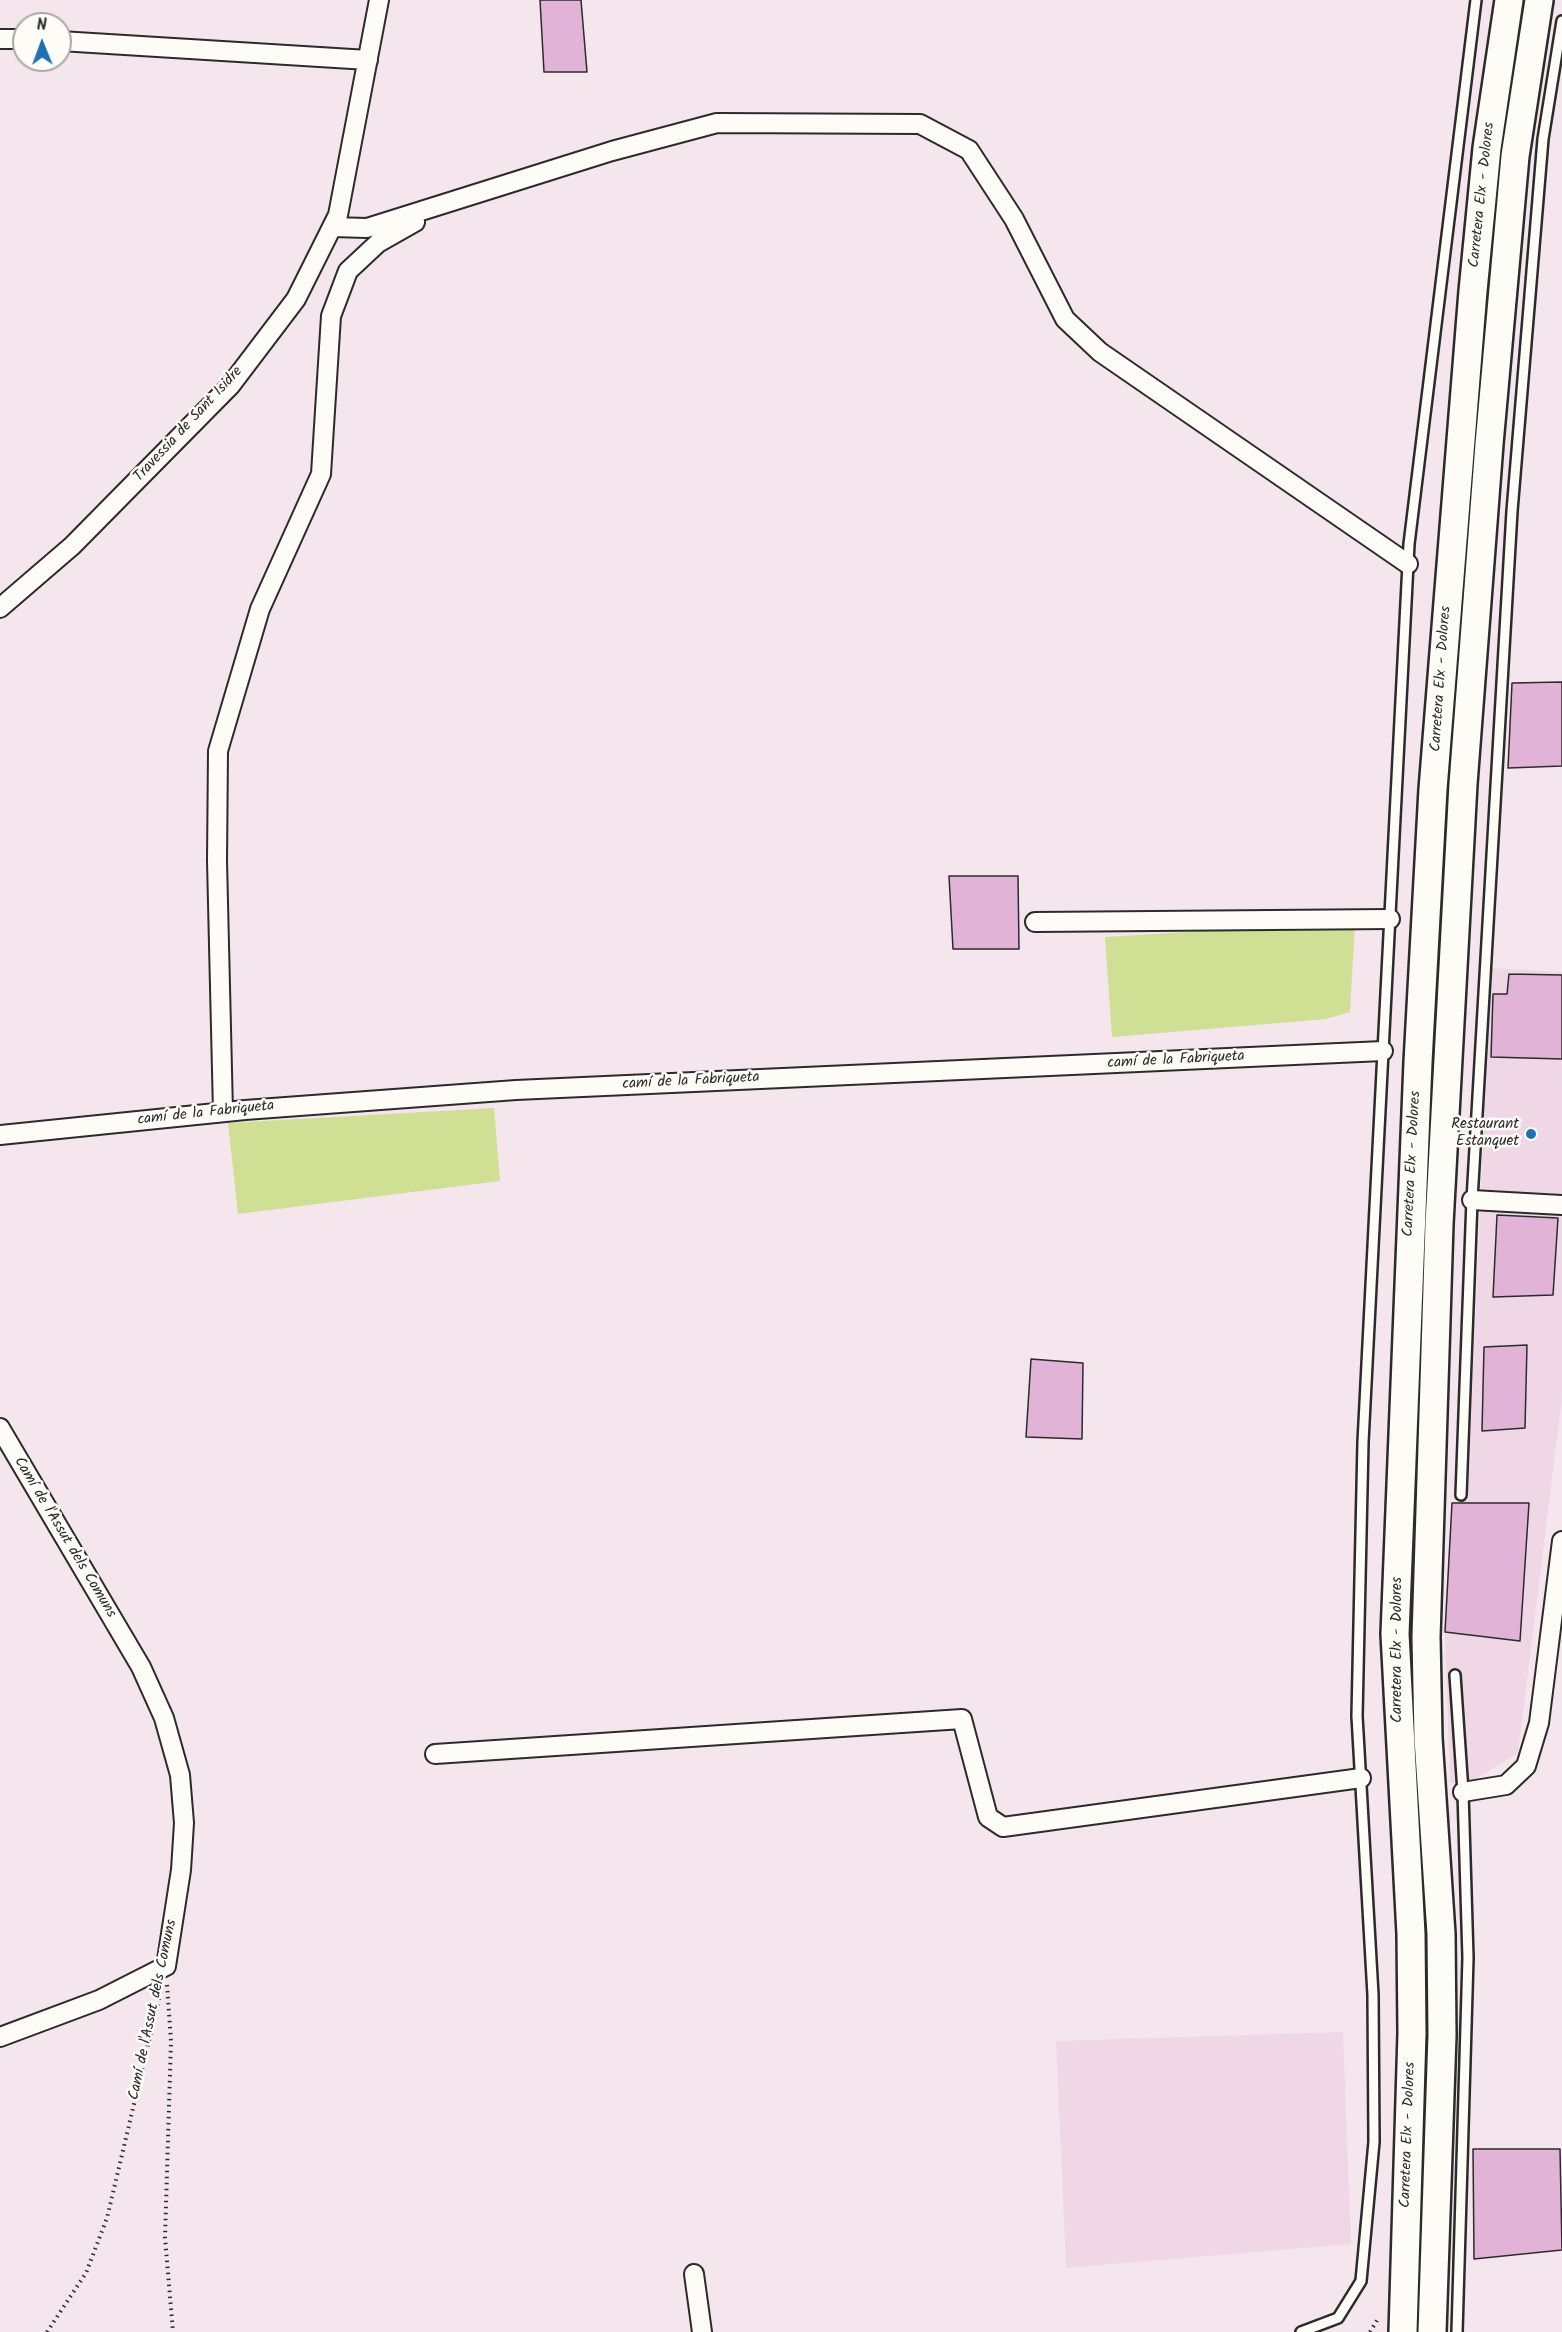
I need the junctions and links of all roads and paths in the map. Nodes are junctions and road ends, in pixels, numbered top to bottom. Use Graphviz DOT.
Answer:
graph roads {
  1 [pos="379,0"];
  2 [pos="1476,0"];
  3 [pos="1509,0"];
  4 [pos="1539,0"];
  5 [pos="1562,21"];
  6 [pos="72,42"];
  7 [pos="368,60"];
  8 [pos="451,203"];
  9 [pos="332,227"];
  10 [pos="1408,564"];
  11 [pos="0,608"];
  12 [pos="1390,919"];
  13 [pos="1035,922"];
  14 [pos="1383,1052"];
  15 [pos="223,1112"];
  16 [pos="0,1135"];
  17 [pos="1472,1200"];
  18 [pos="1562,1205"];
  19 [pos="0,1428"];
  20 [pos="1461,1495"];
  21 [pos="1562,1541"];
  22 [pos="1455,1675"];
  23 [pos="435,1754"];
  24 [pos="1361,1778"];
  25 [pos="1463,1792"];
  26 [pos="166,1966"];
  27 [pos="0,2037"];
  28 [pos="694,2274"];
  29 [pos="47,2332"];
  30 [pos="173,2332"];
  31 [pos="702,2332"];
  32 [pos="1301,2332"];
  33 [pos="1403,2332"];
  34 [pos="1432,2332"];
  35 [pos="1456,2332"];
  1 -- 7 [label="street, Travessia de Sant Isidre"];
  2 -- 10 [label="lane"];
  3 -- 33 [label="main road, Carretera Elx - Dolores"];
  4 -- 34 [label="main road, Carretera Elx - Dolores"];
  5 -- 17 [label="lane"];
  6 -- 7 [label="street"];
  7 -- 9 [label="street, Travessia de Sant Isidre"];
  8 -- 9 [label="street"];
  8 -- 10 [label="street"];
  8 -- 15 [label="street"];
  9 -- 11 [label="street, Travessia de Sant Isidre"];
  10 -- 12 [label="lane"];
  12 -- 13 [label="street"];
  12 -- 14 [label="lane"];
  14 -- 15 [label="street, camí de la Fabriqueta"];
  14 -- 24 [label="lane"];
  15 -- 16 [label="street, camí de la Fabriqueta"];
  17 -- 18 [label="street"];
  17 -- 20 [label="lane"];
  19 -- 26 [label="street, Camí de l'Assut dels Comuns"];
  21 -- 25 [label="street"];
  22 -- 25 [label="lane"];
  23 -- 24 [label="street"];
  24 -- 32 [label="lane"];
  25 -- 35 [label="lane"];
  26 -- 27 [label="street"];
  26 -- 29 [label="path, Camí de l'Assut dels Comuns"];
  26 -- 30 [label="path"];
  28 -- 31 [label="street"];
}
